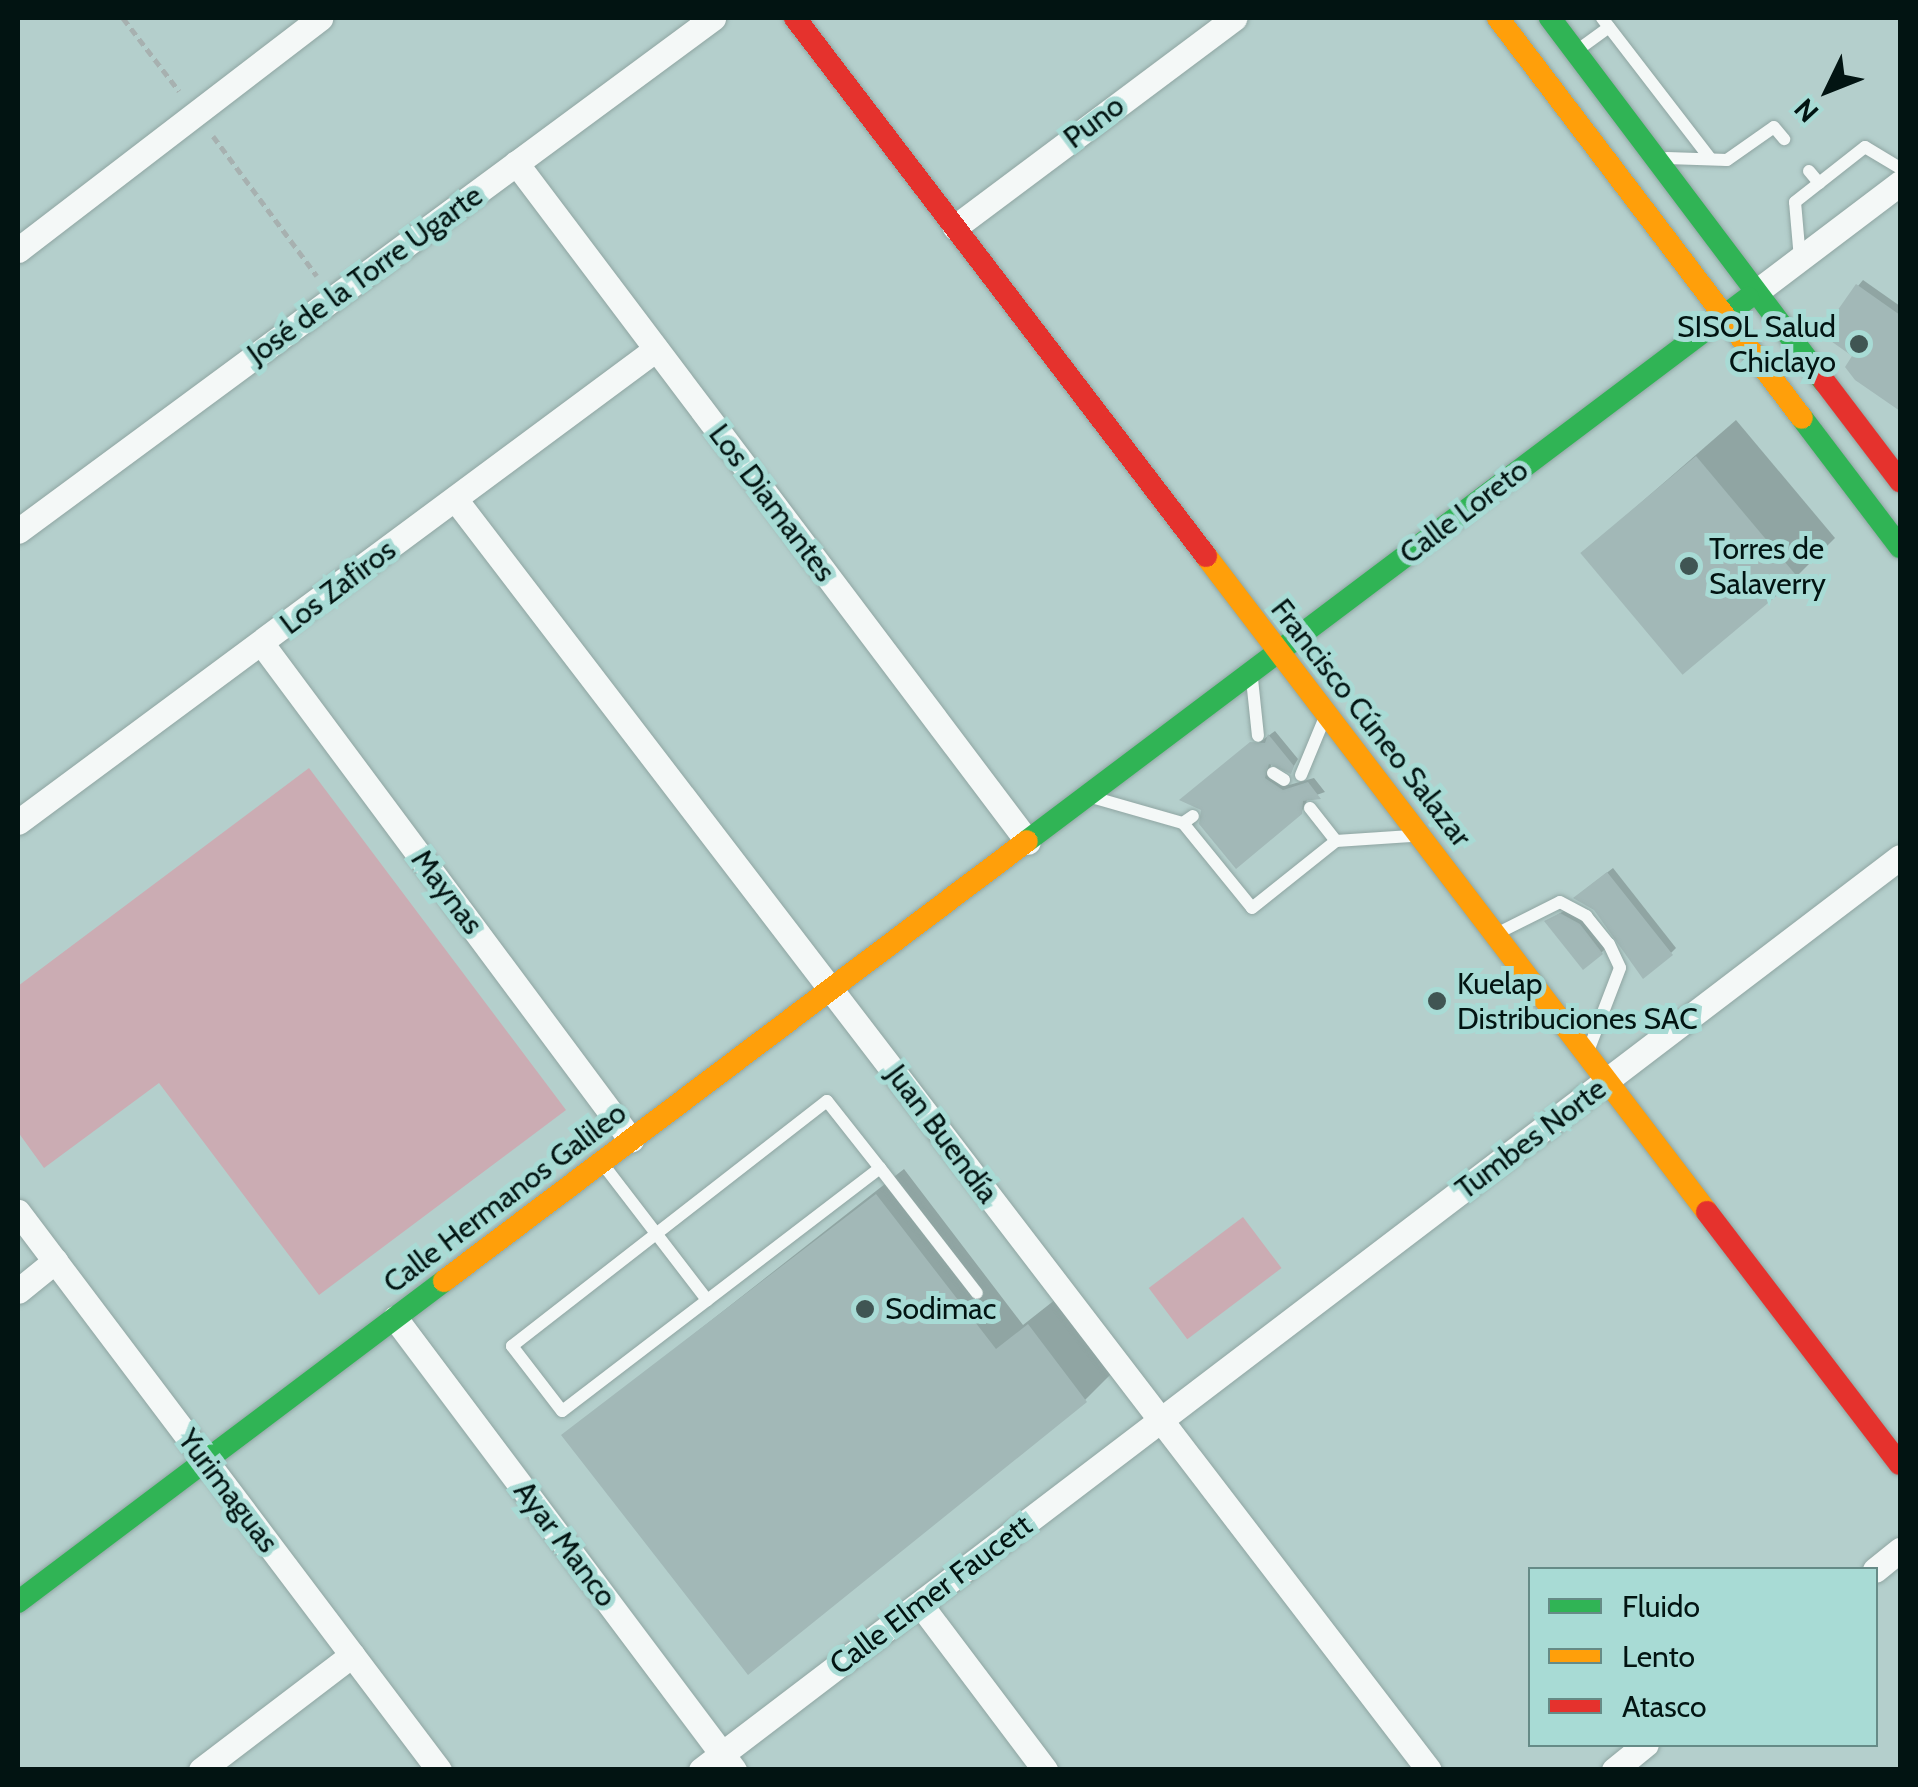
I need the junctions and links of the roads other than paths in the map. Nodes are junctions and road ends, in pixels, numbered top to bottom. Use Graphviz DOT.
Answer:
graph roads {
  1 [pos="320,18"];
  2 [pos="713,18"];
  3 [pos="795,18"];
  4 [pos="1234,18"];
  5 [pos="1498,18"];
  6 [pos="1550,18"];
  7 [pos="1606,22"];
  8 [pos="300,28"];
  9 [pos="1576,51"];
  10 [pos="1784,139"];
  11 [pos="1655,158"];
  12 [pos="1710,158"];
  13 [pos="516,164"];
  14 [pos="1900,168"];
  15 [pos="1809,171"];
  16 [pos="1819,183"];
  17 [pos="1900,183"];
  18 [pos="955,227"];
  19 [pos="18,250"];
  20 [pos="1800,259"];
  21 [pos="1756,292"];
  22 [pos="1725,316"];
  23 [pos="656,349"];
  24 [pos="1900,482"];
  25 [pos="455,499"];
  26 [pos="18,532"];
  27 [pos="1900,547"];
  28 [pos="262,644"];
  29 [pos="1277,652"];
  30 [pos="1252,672"];
  31 [pos="1326,715"];
  32 [pos="1258,736"];
  33 [pos="1301,774"];
  34 [pos="1088,796"];
  35 [pos="1310,808"];
  36 [pos="18,819"];
  37 [pos="1420,836"];
  38 [pos="1336,841"];
  39 [pos="1028,842"];
  40 [pos="1900,857"];
  41 [pos="1496,934"];
  42 [pos="831,990"];
  43 [pos="1588,1052"];
  44 [pos="1608,1080"];
  45 [pos="632,1140"];
  46 [pos="602,1162"];
  47 [pos="880,1168"];
  48 [pos="18,1212"];
  49 [pos="656,1234"];
  50 [pos="55,1262"];
  51 [pos="18,1291"];
  52 [pos="977,1293"];
  53 [pos="707,1300"];
  54 [pos="396,1318"];
  55 [pos="1162,1422"];
  56 [pos="206,1461"];
  57 [pos="1900,1464"];
  58 [pos="1900,1550"];
  59 [pos="1878,1567"];
  60 [pos="18,1602"];
  61 [pos="920,1604"];
  62 [pos="352,1655"];
  63 [pos="1642,1747"];
  64 [pos="728,1761"];
  65 [pos="201,1770"];
  66 [pos="439,1770"];
  67 [pos="701,1770"];
  68 [pos="1045,1770"];
  69 [pos="1429,1770"];
  70 [pos="1614,1770"];
  1 -- 8 [label="street"];
  2 -- 13 [label="street, José de la Torre Ugarte"];
  3 -- 18 [label="street, Francisco Cúneo Salazar"];
  4 -- 18 [label="street, Puno"];
  5 -- 22 [label="street"];
  6 -- 9 [label="street"];
  7 -- 9 [label="lane"];
  7 -- 12 [label="lane"];
  8 -- 19 [label="street"];
  9 -- 11 [label="street"];
  10 -- 12 [label="lane"];
  11 -- 12 [label="lane"];
  11 -- 21 [label="street"];
  13 -- 23 [label="street, Los Diamantes"];
  13 -- 26 [label="street, José de la Torre Ugarte"];
  14 -- 16 [label="lane"];
  15 -- 16 [label="lane"];
  16 -- 20 [label="lane"];
  17 -- 20 [label="street, Calle Loreto"];
  18 -- 29 [label="street, Francisco Cúneo Salazar"];
  20 -- 21 [label="street, Calle Loreto"];
  21 -- 22 [label="street, Calle Loreto"];
  21 -- 24 [label="street"];
  22 -- 27 [label="street"];
  22 -- 29 [label="street, Calle Loreto"];
  23 -- 25 [label="street, Los Zafiros"];
  23 -- 39 [label="street, Los Diamantes"];
  25 -- 28 [label="street, Los Zafiros"];
  25 -- 42 [label="street, Juan Buendía"];
  28 -- 36 [label="street, Los Zafiros"];
  28 -- 45 [label="street, Maynas"];
  29 -- 30 [label="street, Calle Loreto"];
  29 -- 31 [label="street, Francisco Cúneo Salazar"];
  30 -- 32 [label="lane"];
  30 -- 34 [label="street, Calle Loreto"];
  31 -- 33 [label="lane"];
  31 -- 37 [label="street, Francisco Cúneo Salazar"];
  34 -- 38 [label="lane"];
  34 -- 39 [label="street, Calle Loreto"];
  35 -- 38 [label="lane"];
  37 -- 38 [label="lane"];
  37 -- 41 [label="street, Francisco Cúneo Salazar"];
  39 -- 42 [label="street, Calle Hermanos Galileo"];
  40 -- 44 [label="street, Tumbes Norte"];
  41 -- 43 [label="street, Francisco Cúneo Salazar"];
  41 -- 43 [label="lane"];
  42 -- 45 [label="street, Calle Hermanos Galileo"];
  42 -- 55 [label="street, Juan Buendía"];
  43 -- 44 [label="street, Francisco Cúneo Salazar"];
  44 -- 55 [label="street, Tumbes Norte"];
  44 -- 57 [label="street, Francisco Cúneo Salazar"];
  45 -- 46 [label="street, Calle Hermanos Galileo"];
  46 -- 49 [label="lane"];
  46 -- 54 [label="street, Calle Hermanos Galileo"];
  47 -- 49 [label="lane"];
  47 -- 52 [label="lane"];
  47 -- 53 [label="lane"];
  48 -- 50 [label="street, Yurimaguas"];
  49 -- 53 [label="lane"];
  49 -- 53 [label="lane"];
  50 -- 51 [label="street"];
  50 -- 56 [label="street, Yurimaguas"];
  54 -- 56 [label="street, Calle Hermanos Galileo"];
  54 -- 64 [label="street, Ayar Manco"];
  55 -- 61 [label="street, Calle Elmer Faucett"];
  55 -- 69 [label="street, Juan Buendía"];
  56 -- 60 [label="street, Calle Hermanos Galileo"];
  56 -- 62 [label="street, Yurimaguas"];
  58 -- 59 [label="street"];
  61 -- 64 [label="street, Calle Elmer Faucett"];
  61 -- 68 [label="street"];
  62 -- 65 [label="street"];
  62 -- 66 [label="street, Yurimaguas"];
  63 -- 70 [label="street"];
  64 -- 67 [label="street, Calle Elmer Faucett"];
}
